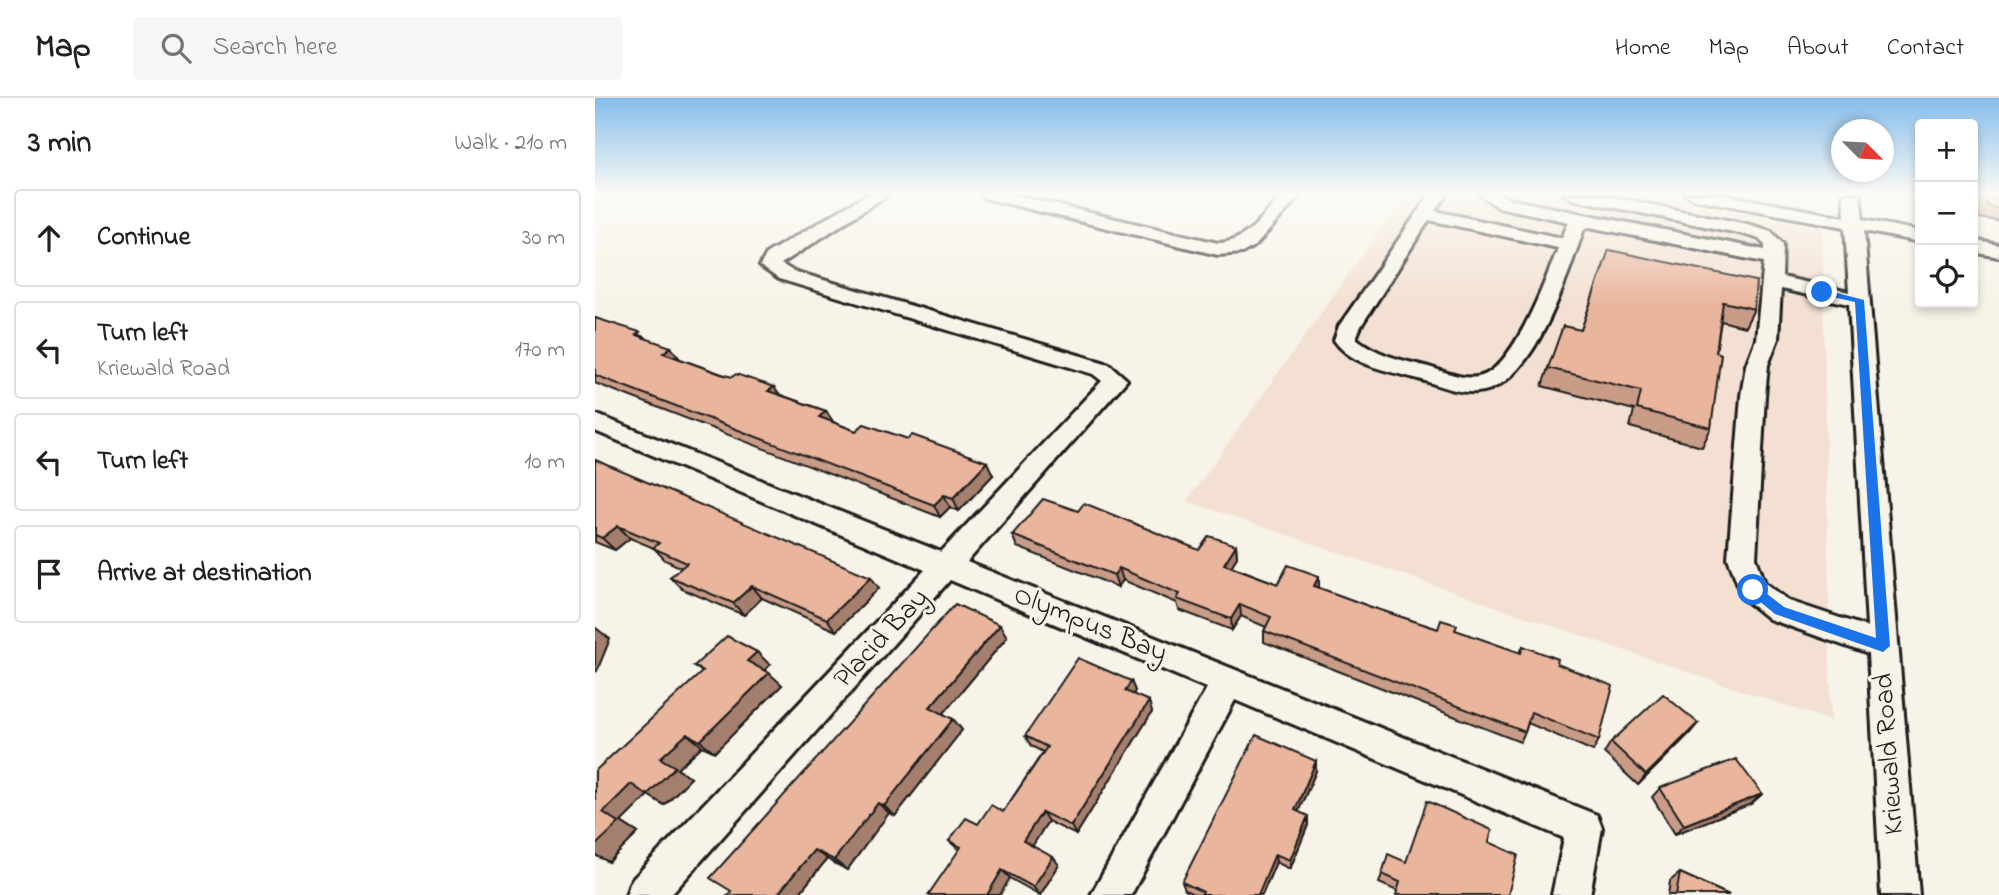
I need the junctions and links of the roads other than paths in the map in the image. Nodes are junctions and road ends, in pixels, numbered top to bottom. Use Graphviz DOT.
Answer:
graph roads {
  1 [pos="817,231"];
  2 [pos="1144,231"];
  3 [pos="1258,231"];
  4 [pos="1413,231"];
  5 [pos="1504,231"];
  6 [pos="1574,231"];
  7 [pos="1639,231"];
  8 [pos="1754,231"];
  9 [pos="1855,231"];
  10 [pos="1896,231"];
  11 [pos="1915,235"];
  12 [pos="1569,245"];
  13 [pos="1978,247"];
  14 [pos="1999,251"];
  15 [pos="1773,258"];
  16 [pos="1773,281"];
  17 [pos="1859,300"];
  18 [pos="1116,380"];
  19 [pos="595,422"];
  20 [pos="948,567"];
  21 [pos="1883,646"];
  22 [pos="1228,682"];
  23 [pos="645,895"];
  24 [pos="1109,895"];
  25 [pos="1571,895"];
  26 [pos="1900,895"];
  1 -- 18 [label="street"];
  2 -- 3 [label="street"];
  4 -- 12 [label="street"];
  5 -- 12 [label="street"];
  6 -- 12 [label="street"];
  7 -- 15 [label="street"];
  8 -- 15 [label="street"];
  9 -- 17 [label="street, Kriewald Road"];
  10 -- 11 [label="street"];
  13 -- 14 [label="street"];
  15 -- 16 [label="street"];
  16 -- 17 [label="street"];
  16 -- 21 [label="street"];
  17 -- 21 [label="street, Kriewald Road"];
  18 -- 20 [label="street, Placid Bay"];
  19 -- 20 [label="street, Olympus Bay"];
  20 -- 22 [label="street, Olympus Bay"];
  20 -- 23 [label="street, Placid Bay"];
  21 -- 26 [label="street, Kriewald Road"];
  22 -- 24 [label="street"];
  22 -- 25 [label="street, Olympus Bay"];
}
